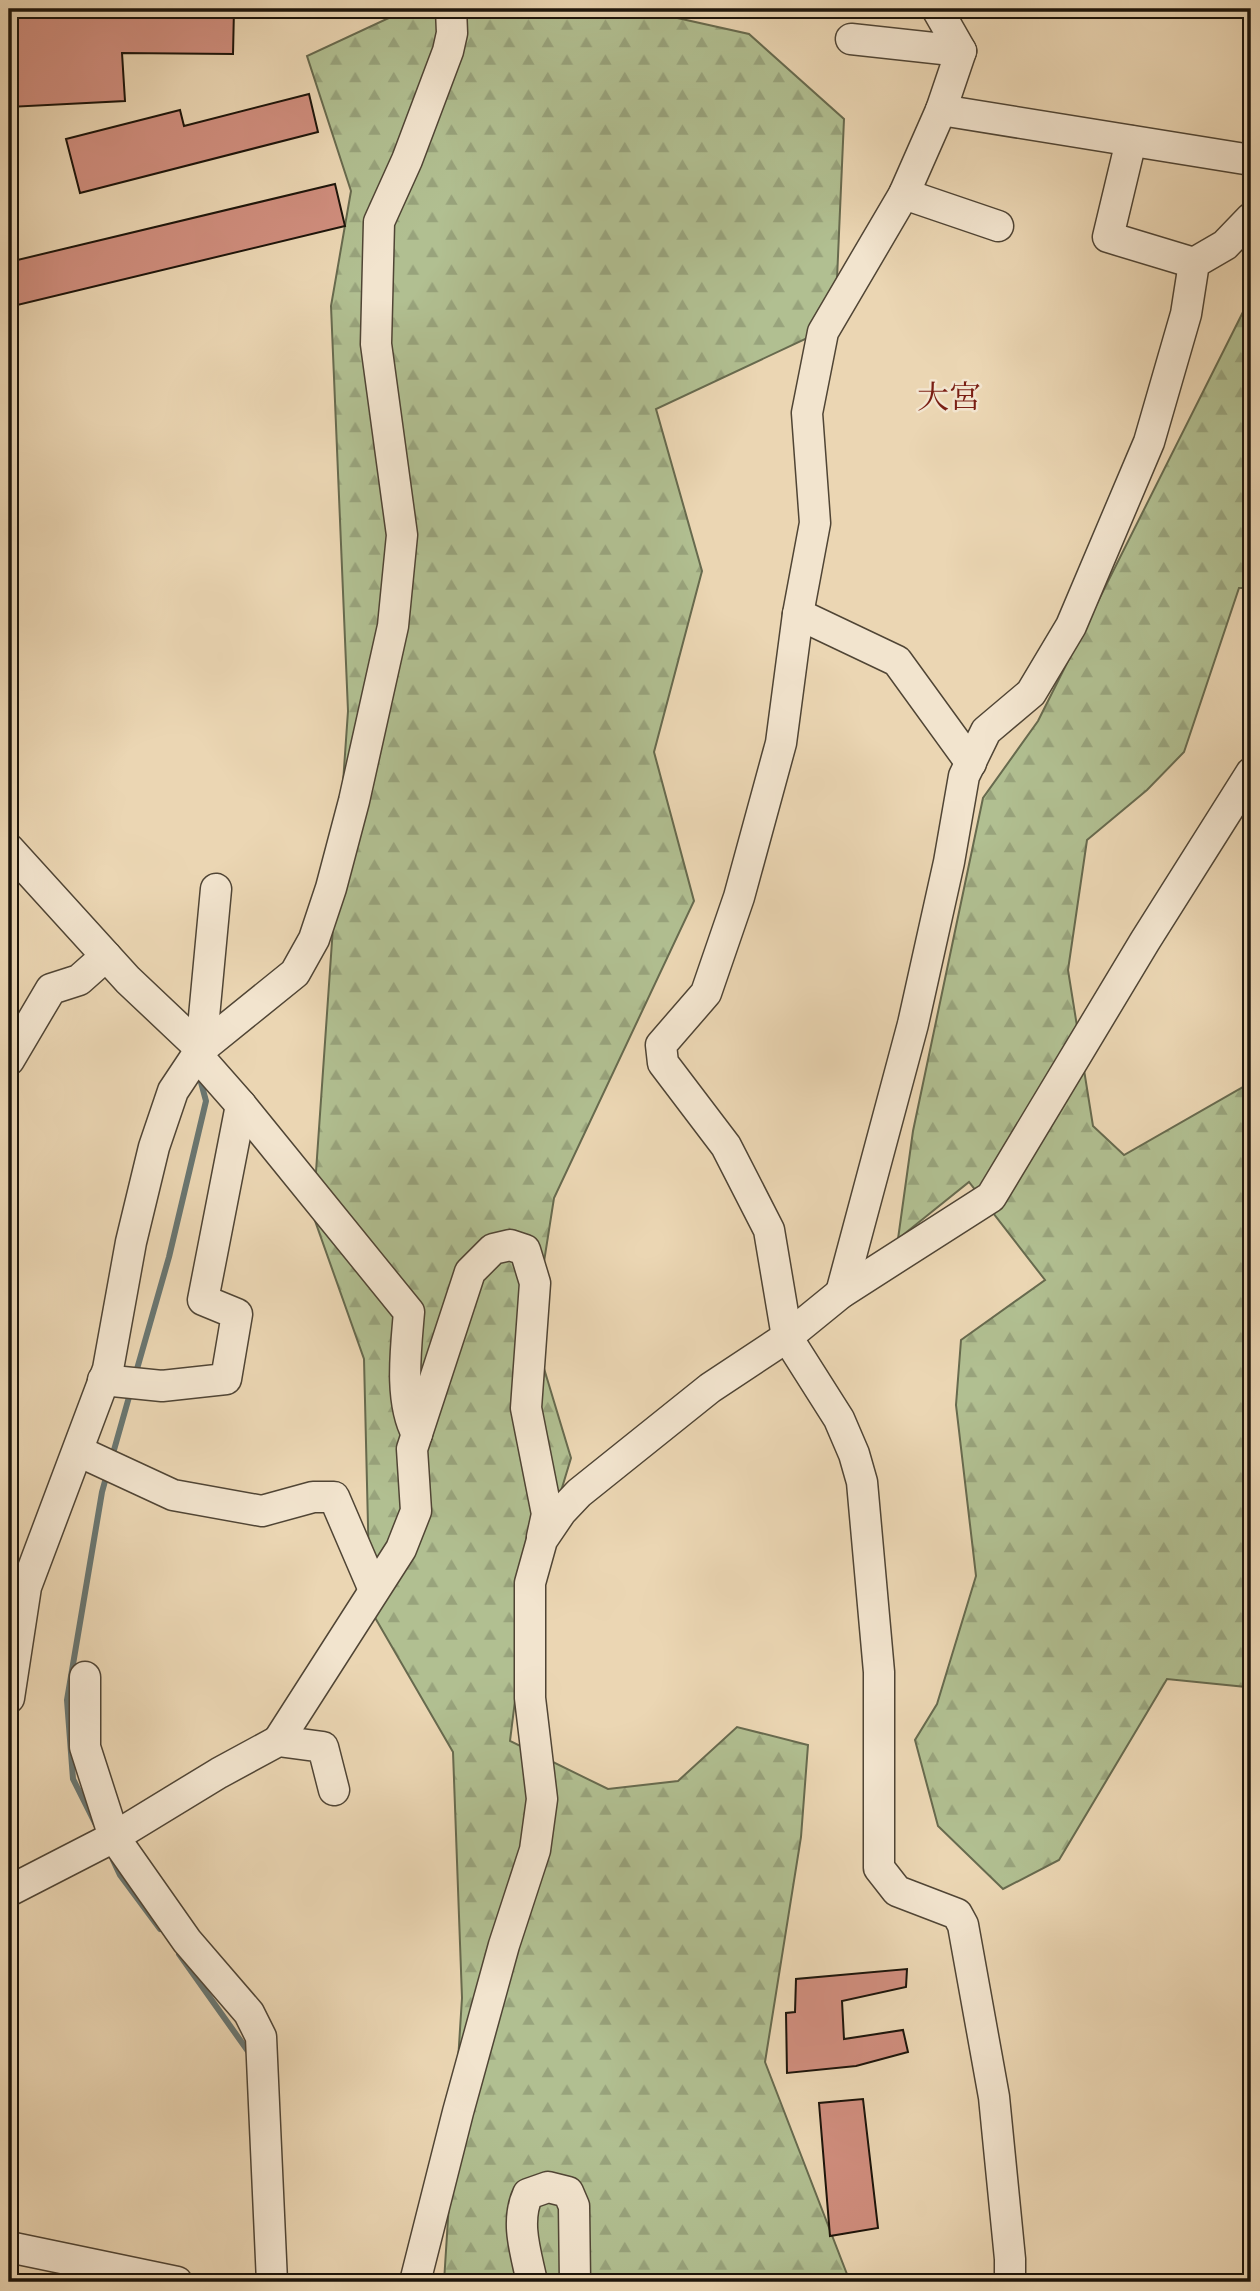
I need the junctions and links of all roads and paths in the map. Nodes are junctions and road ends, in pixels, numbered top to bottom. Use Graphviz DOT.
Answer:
graph roads {
  1 [pos="451,9"];
  2 [pos="937,9"];
  3 [pos="850,39"];
  4 [pos="961,51"];
  5 [pos="941,110"];
  6 [pos="1131,141"];
  7 [pos="1251,160"];
  8 [pos="904,194"];
  9 [pos="1251,218"];
  10 [pos="998,226"];
  11 [pos="1194,263"];
  12 [pos="798,614"];
  13 [pos="971,763"];
  14 [pos="1251,773"];
  15 [pos="9,849"];
  16 [pos="216,889"];
  17 [pos="106,956"];
  18 [pos="199,1052"];
  19 [pos="9,1060"];
  20 [pos="241,1105"];
  21 [pos="841,1293"];
  22 [pos="787,1337"];
  23 [pos="103,1380"];
  24 [pos="417,1434"];
  25 [pos="78,1451"];
  26 [pos="542,1540"];
  27 [pos="374,1590"];
  28 [pos="85,1677"];
  29 [pos="9,1698"];
  30 [pos="278,1741"];
  31 [pos="334,1790"];
  32 [pos="114,1837"];
  33 [pos="9,1891"];
  34 [pos="9,2246"];
  35 [pos="177,2282"];
  36 [pos="272,2282"];
  37 [pos="415,2282"];
  38 [pos="532,2282"];
  39 [pos="575,2282"];
  40 [pos="1010,2282"];
  1 -- 18 [label="street"];
  2 -- 4 [label="street"];
  3 -- 4 [label="street"];
  4 -- 5 [label="street"];
  5 -- 6 [label="street"];
  5 -- 8 [label="street"];
  6 -- 7 [label="street"];
  6 -- 11 [label="street"];
  8 -- 10 [label="street"];
  8 -- 12 [label="street"];
  9 -- 11 [label="street"];
  11 -- 13 [label="street"];
  12 -- 13 [label="street"];
  12 -- 22 [label="street"];
  13 -- 21 [label="street"];
  14 -- 21 [label="street"];
  15 -- 17 [label="street"];
  16 -- 18 [label="street"];
  17 -- 18 [label="street"];
  17 -- 19 [label="street"];
  18 -- 20 [label="street"];
  18 -- 23 [label="street"];
  20 -- 23 [label="street"];
  20 -- 24 [label="street"];
  21 -- 22 [label="street"];
  22 -- 26 [label="street"];
  22 -- 40 [label="street"];
  23 -- 25 [label="street"];
  24 -- 26 [label="street"];
  24 -- 27 [label="street"];
  25 -- 27 [label="street"];
  25 -- 29 [label="street"];
  26 -- 37 [label="street"];
  27 -- 30 [label="street"];
  28 -- 32 [label="street"];
  30 -- 31 [label="street"];
  30 -- 32 [label="street"];
  32 -- 33 [label="street"];
  32 -- 36 [label="street"];
  34 -- 35 [label="street"];
  38 -- 39 [label="street"];
}
